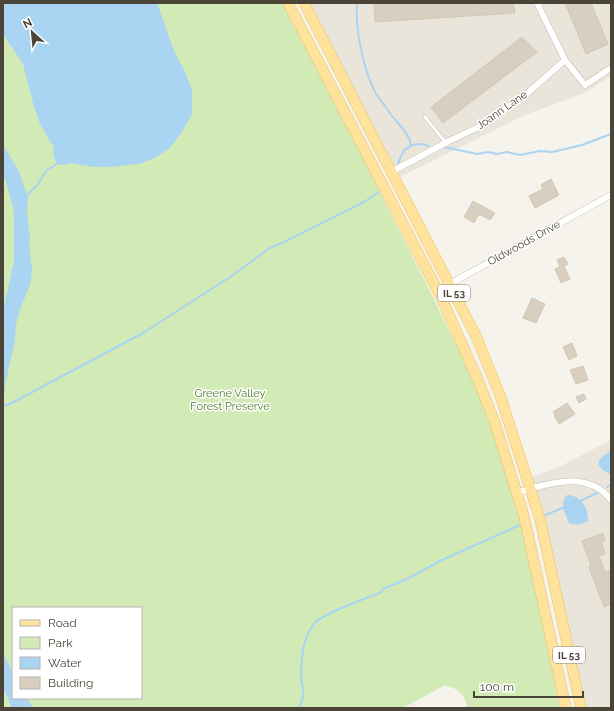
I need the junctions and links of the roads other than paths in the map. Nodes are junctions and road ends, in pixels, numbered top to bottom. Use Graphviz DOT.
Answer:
graph roads {
  1 [pos="288,3"];
  2 [pos="304,3"];
  3 [pos="537,3"];
  4 [pos="564,60"];
  5 [pos="611,68"];
  6 [pos="425,117"];
  7 [pos="446,143"];
  8 [pos="391,172"];
  9 [pos="611,195"];
  10 [pos="450,285"];
  11 [pos="437,291"];
  12 [pos="530,489"];
  13 [pos="518,492"];
  14 [pos="611,500"];
  15 [pos="566,708"];
  16 [pos="581,708"];
  1 -- 11 [label="main road, IL 53"];
  2 -- 8 [label="main road, IL 53"];
  3 -- 4 [label="street"];
  4 -- 5 [label="street"];
  4 -- 7 [label="street, Joann Lane"];
  6 -- 7 [label="lane"];
  7 -- 8 [label="street, Joann Lane"];
  8 -- 10 [label="main road, IL 53"];
  9 -- 10 [label="street, Oldwoods Drive"];
  10 -- 11 [label="street, Oldwoods Drive"];
  10 -- 12 [label="main road, IL 53"];
  11 -- 13 [label="main road, IL 53"];
  12 -- 13 [label="street"];
  12 -- 14 [label="street"];
  12 -- 16 [label="main road, IL 53"];
  13 -- 15 [label="main road, IL 53"];
}
